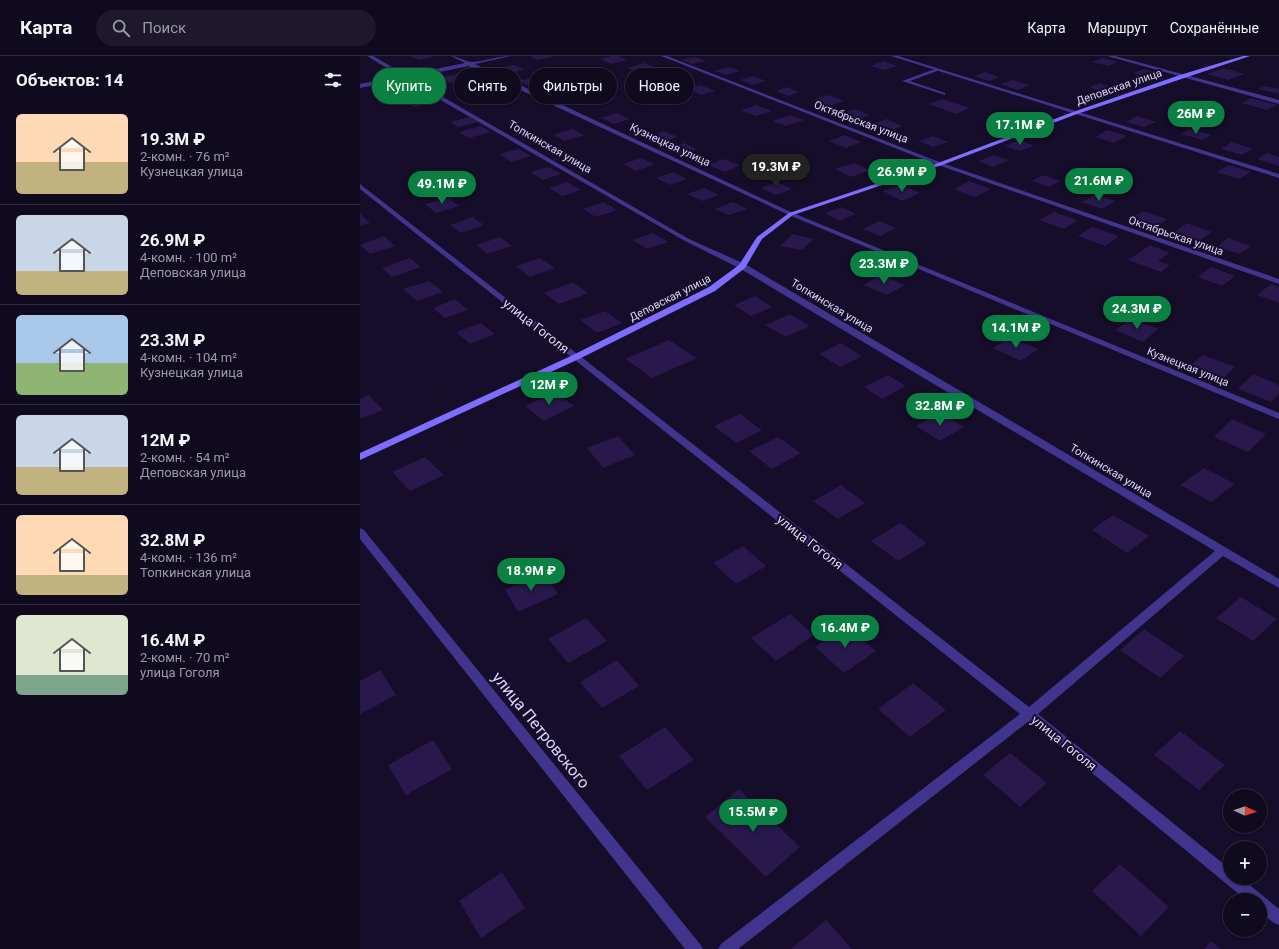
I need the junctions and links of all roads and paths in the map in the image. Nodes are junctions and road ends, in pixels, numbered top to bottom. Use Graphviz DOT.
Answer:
graph roads {
  1 [pos="369,56"];
  2 [pos="453,56"];
  3 [pos="509,56"];
  4 [pos="663,56"];
  5 [pos="894,56"];
  6 [pos="1109,56"];
  7 [pos="1248,56"];
  8 [pos="471,64"];
  9 [pos="391,68"];
  10 [pos="446,69"];
  11 [pos="937,70"];
  12 [pos="1182,76"];
  13 [pos="372,83"];
  14 [pos="360,86"];
  15 [pos="944,94"];
  16 [pos="446,99"];
  17 [pos="1279,102"];
  18 [pos="1075,113"];
  19 [pos="940,164"];
  20 [pos="1279,176"];
  21 [pos="360,186"];
  22 [pos="791,214"];
  23 [pos="742,266"];
  24 [pos="1279,282"];
  25 [pos="576,357"];
  26 [pos="1279,416"];
  27 [pos="360,457"];
  28 [pos="360,532"];
  29 [pos="1223,550"];
  30 [pos="1279,584"];
  31 [pos="1028,714"];
  32 [pos="1248,893"];
  33 [pos="1267,909"];
  34 [pos="1279,918"];
  35 [pos="695,949"];
  36 [pos="726,949"];
  1 -- 9 [label="street, Топкинская улица"];
  2 -- 8 [label="street, Кузнецкая улица"];
  3 -- 8 [label="street"];
  4 -- 19 [label="street, Октябрьская улица"];
  5 -- 11 [label="street"];
  6 -- 12 [label="street"];
  7 -- 12 [label="street, Деповская улица"];
  8 -- 10 [label="street"];
  8 -- 22 [label="street, Кузнецкая улица"];
  11 -- 15 [label="street"];
  11 -- 18 [label="street"];
  12 -- 17 [label="street"];
  12 -- 18 [label="street, Деповская улица"];
  13 -- 14 [label="street"];
  16 -- 23 [label="street, Топкинская улица"];
  18 -- 19 [label="street, Деповская улица"];
  18 -- 20 [label="street"];
  19 -- 22 [label="street, Деповская улица"];
  19 -- 24 [label="street, Октябрьская улица"];
  21 -- 25 [label="street, улица Гоголя"];
  22 -- 23 [label="street, Деповская улица"];
  22 -- 26 [label="street, Кузнецкая улица"];
  23 -- 25 [label="street, Деповская улица"];
  23 -- 29 [label="street, Топкинская улица"];
  25 -- 27 [label="street, Деповская улица"];
  25 -- 31 [label="street, улица Гоголя"];
  28 -- 35 [label="street, улица Петровского"];
  29 -- 30 [label="street, Топкинская улица"];
  29 -- 31 [label="street"];
  31 -- 32 [label="street, улица Гоголя"];
  31 -- 36 [label="street"];
  33 -- 34 [label="street"];
}
